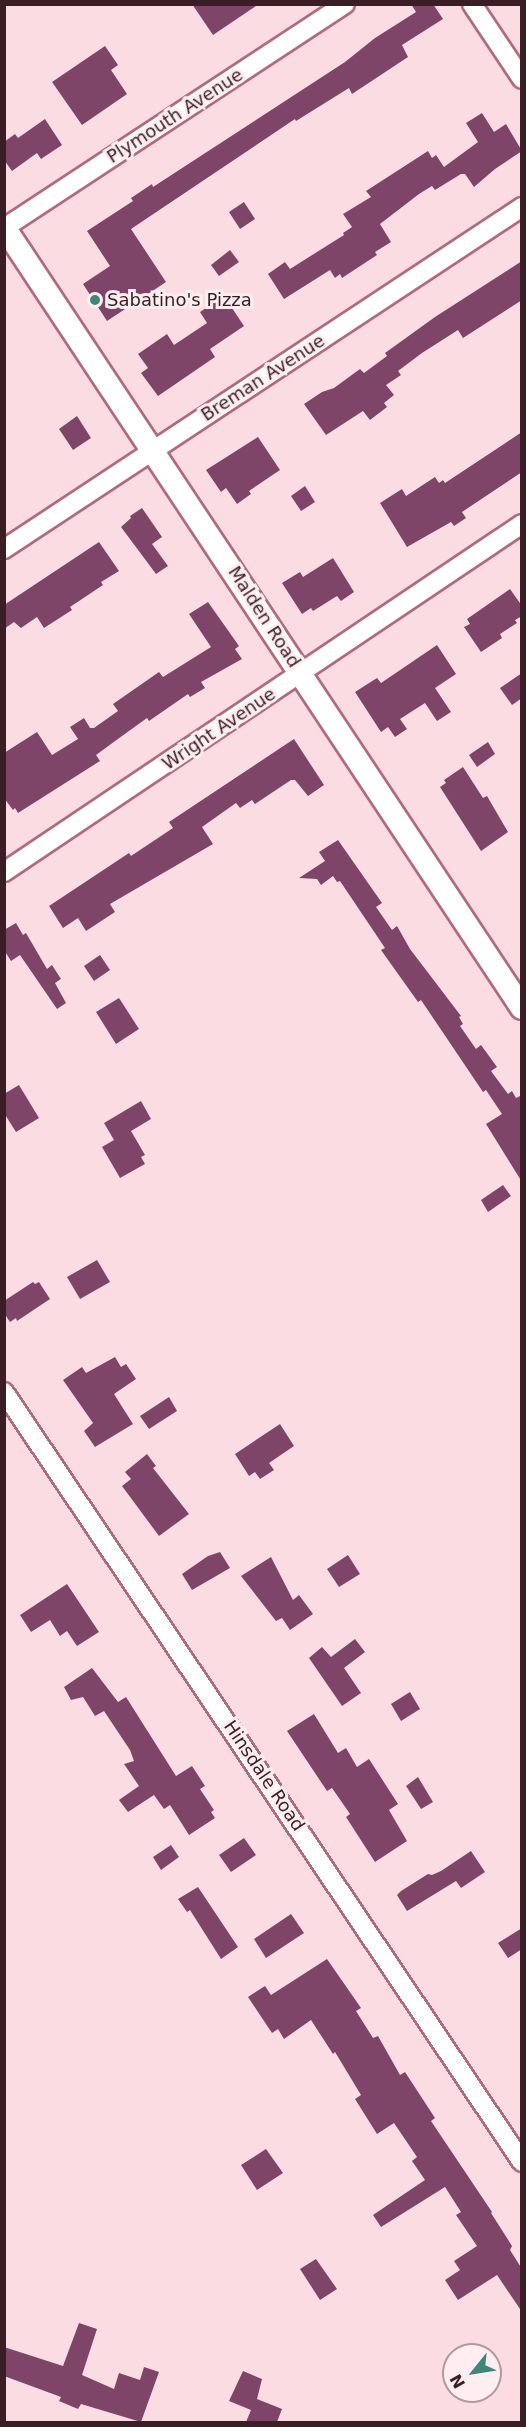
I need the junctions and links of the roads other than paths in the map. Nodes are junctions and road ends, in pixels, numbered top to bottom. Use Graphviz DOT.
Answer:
graph roads {
  1 [pos="345,4"];
  2 [pos="472,4"];
  3 [pos="522,79"];
  4 [pos="522,207"];
  5 [pos="5,228"];
  6 [pos="153,450"];
  7 [pos="522,524"];
  8 [pos="4,549"];
  9 [pos="302,674"];
  10 [pos="4,872"];
  11 [pos="522,1008"];
  12 [pos="4,1392"];
  13 [pos="522,2162"];
  1 -- 5 [label="street, Plymouth Avenue"];
  2 -- 3 [label="street"];
  4 -- 6 [label="street, Breman Avenue"];
  5 -- 6 [label="street, Malden Road"];
  6 -- 8 [label="street, Breman Avenue"];
  6 -- 9 [label="street, Malden Road"];
  7 -- 9 [label="street, Wright Avenue"];
  9 -- 10 [label="street, Wright Avenue"];
  9 -- 11 [label="street, Malden Road"];
  12 -- 13 [label="street, Hinsdale Road"];
}
